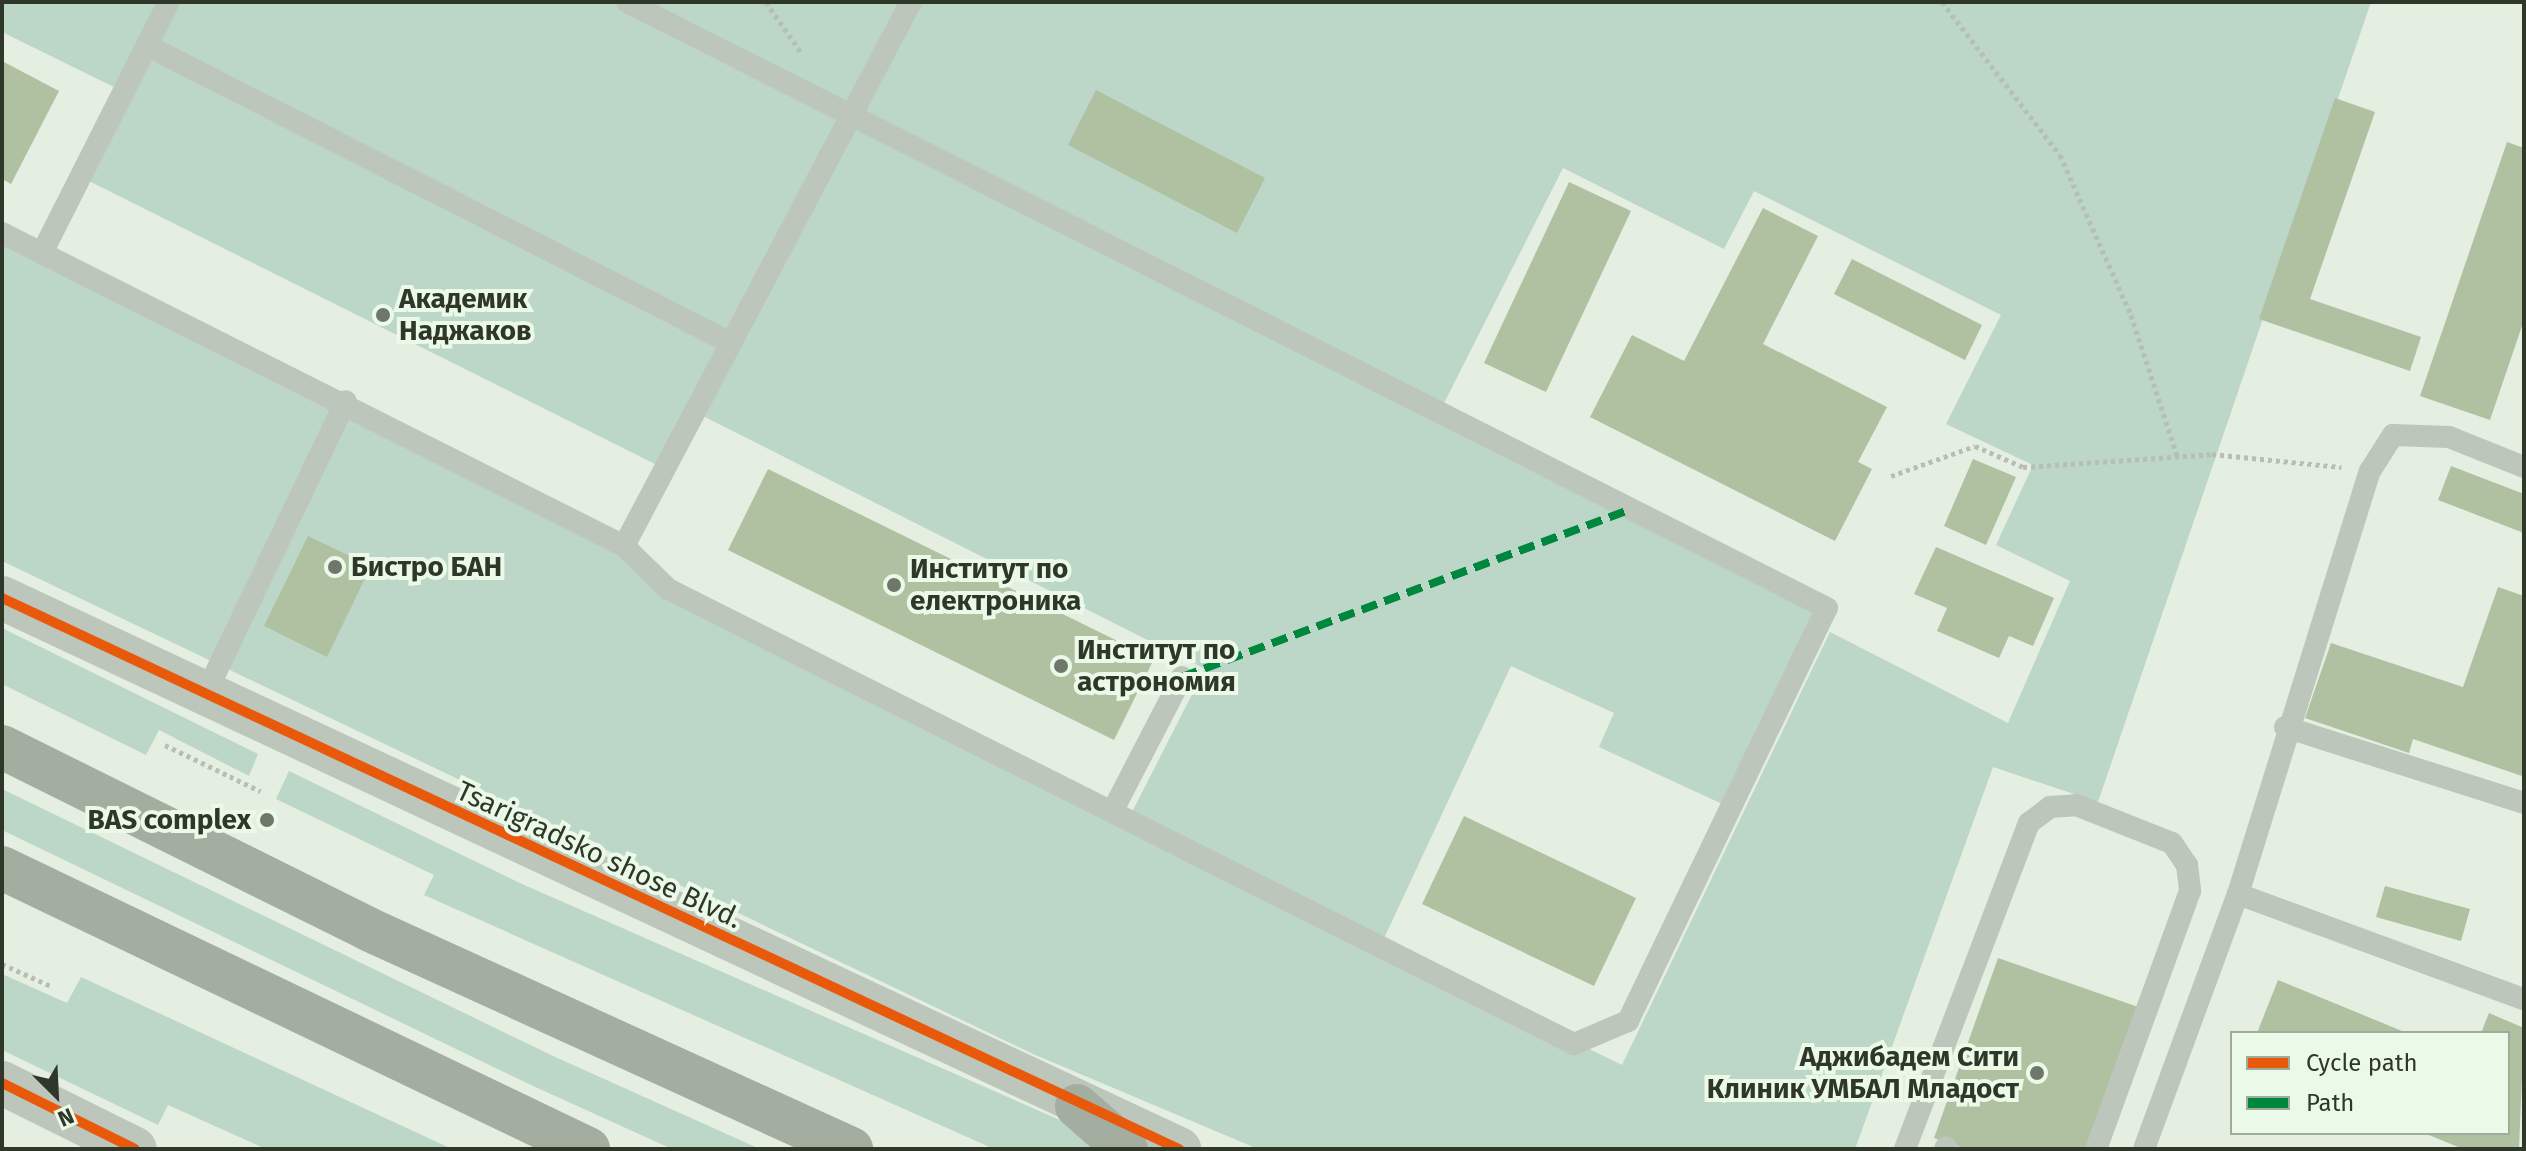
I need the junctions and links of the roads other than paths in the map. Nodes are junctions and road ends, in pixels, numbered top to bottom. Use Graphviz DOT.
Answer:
graph roads {
  1 [pos="169,2"];
  2 [pos="627,2"];
  3 [pos="911,2"];
  4 [pos="148,46"];
  5 [pos="852,115"];
  6 [pos="2,233"];
  7 [pos="42,253"];
  8 [pos="731,343"];
  9 [pos="346,401"];
  10 [pos="2524,467"];
  11 [pos="624,546"];
  12 [pos="2,598"];
  13 [pos="1182,677"];
  14 [pos="204,697"];
  15 [pos="2285,727"];
  16 [pos="2,747"];
  17 [pos="2524,803"];
  18 [pos="1112,812"];
  19 [pos="2,868"];
  20 [pos="2238,894"];
  21 [pos="2524,999"];
  22 [pos="2,1083"];
  23 [pos="1077,1106"];
  24 [pos="135,1149"];
  25 [pos="588,1149"];
  26 [pos="851,1149"];
  27 [pos="1126,1149"];
  28 [pos="1179,1149"];
  29 [pos="1905,1149"];
  30 [pos="2096,1149"];
  31 [pos="2144,1149"];
  1 -- 4 [label="lane"];
  2 -- 5 [label="lane"];
  3 -- 5 [label="lane"];
  4 -- 7 [label="lane"];
  4 -- 8 [label="lane"];
  5 -- 8 [label="lane"];
  5 -- 18 [label="lane"];
  6 -- 7 [label="lane"];
  7 -- 9 [label="lane"];
  8 -- 11 [label="lane"];
  9 -- 11 [label="lane"];
  9 -- 14 [label="lane"];
  10 -- 15 [label="lane"];
  11 -- 18 [label="lane"];
  12 -- 14 [label="street, Tsarigradsko shose Blvd."];
  13 -- 18 [label="lane"];
  14 -- 23 [label="street, Tsarigradsko shose Blvd."];
  15 -- 17 [label="lane"];
  15 -- 20 [label="lane"];
  16 -- 26 [label="highway"];
  19 -- 25 [label="highway"];
  20 -- 21 [label="lane"];
  20 -- 31 [label="lane"];
  22 -- 24 [label="street"];
  23 -- 27 [label="highway"];
  23 -- 28 [label="street, Tsarigradsko shose Blvd."];
  29 -- 30 [label="lane"];
}
